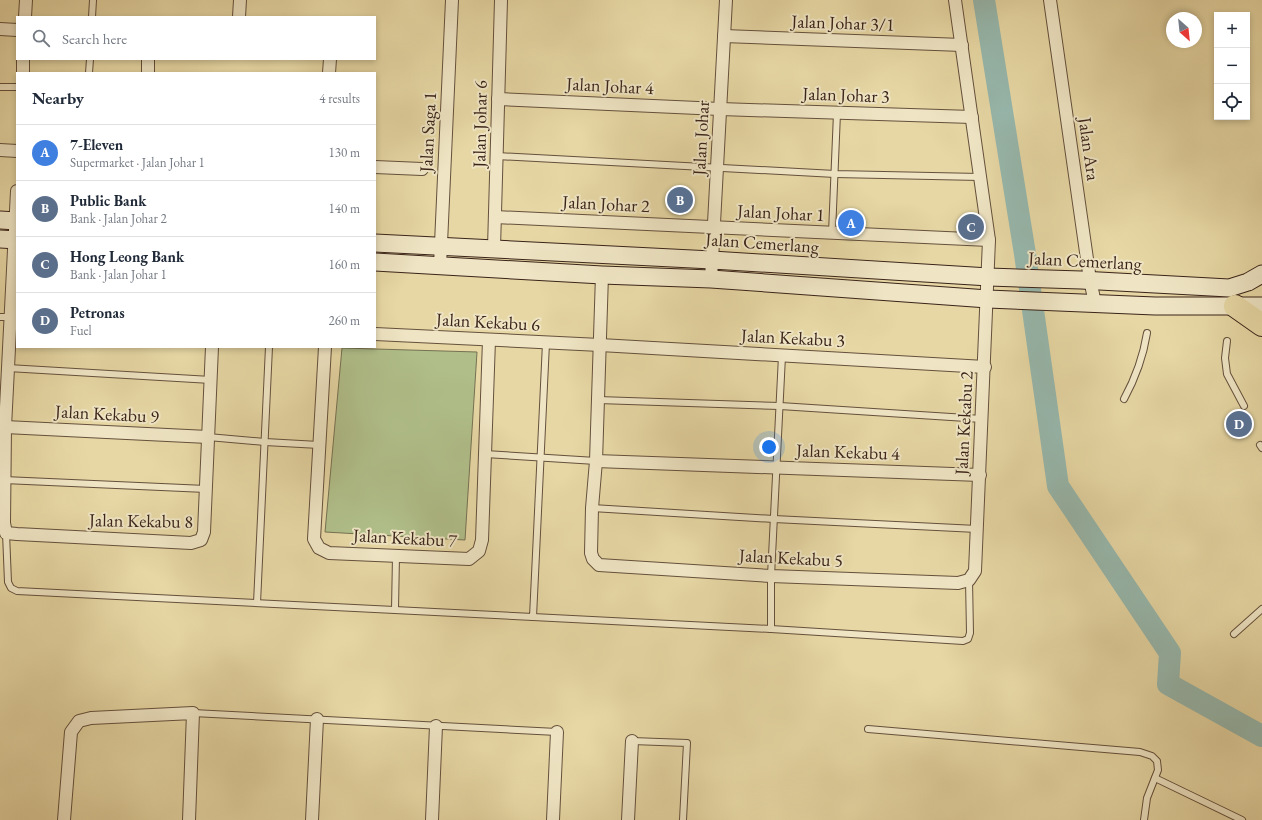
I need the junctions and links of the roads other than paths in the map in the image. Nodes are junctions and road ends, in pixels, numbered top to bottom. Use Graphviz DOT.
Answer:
graph roads {
  1 [pos="26,0"];
  2 [pos="93,0"];
  3 [pos="240,0"];
  4 [pos="452,0"];
  5 [pos="501,0"];
  6 [pos="726,0"];
  7 [pos="955,0"];
  8 [pos="1050,0"];
  9 [pos="25,16"];
  10 [pos="92,16"];
  11 [pos="239,16"];
  12 [pos="0,29"];
  13 [pos="16,30"];
  14 [pos="724,36"];
  15 [pos="962,45"];
  16 [pos="23,60"];
  17 [pos="90,60"];
  18 [pos="148,60"];
  19 [pos="330,60"];
  20 [pos="23,72"];
  21 [pos="89,72"];
  22 [pos="148,72"];
  23 [pos="329,72"];
  24 [pos="0,87"];
  25 [pos="16,87"];
  26 [pos="498,99"];
  27 [pos="720,109"];
  28 [pos="837,113"];
  29 [pos="972,117"];
  30 [pos="0,150"];
  31 [pos="16,151"];
  32 [pos="497,156"];
  33 [pos="376,167"];
  34 [pos="717,167"];
  35 [pos="422,169"];
  36 [pos="834,174"];
  37 [pos="980,177"];
  38 [pos="16,196"];
  39 [pos="496,217"];
  40 [pos="11,220"];
  41 [pos="714,227"];
  42 [pos="832,233"];
  43 [pos="10,240"];
  44 [pos="989,240"];
  45 [pos="376,243"];
  46 [pos="441,247"];
  47 [pos="494,248"];
  48 [pos="712,260"];
  49 [pos="376,262"];
  50 [pos="440,266"];
  51 [pos="1262,274"];
  52 [pos="602,275"];
  53 [pos="994,277"];
  54 [pos="711,279"];
  55 [pos="1085,280"];
  56 [pos="994,299"];
  57 [pos="1088,303"];
  58 [pos="1235,306"];
  59 [pos="1262,306"];
  60 [pos="9,317"];
  61 [pos="1262,325"];
  62 [pos="1147,333"];
  63 [pos="376,334"];
  64 [pos="489,340"];
  65 [pos="1227,341"];
  66 [pos="546,343"];
  67 [pos="600,345"];
  68 [pos="212,348"];
  69 [pos="269,348"];
  70 [pos="325,348"];
  71 [pos="782,356"];
  72 [pos="985,367"];
  73 [pos="8,368"];
  74 [pos="211,380"];
  75 [pos="1124,399"];
  76 [pos="598,400"];
  77 [pos="780,406"];
  78 [pos="1244,406"];
  79 [pos="982,418"];
  80 [pos="5,427"];
  81 [pos="208,437"];
  82 [pos="265,442"];
  83 [pos="319,445"];
  84 [pos="485,454"];
  85 [pos="540,458"];
  86 [pos="596,461"];
  87 [pos="777,468"];
  88 [pos="980,475"];
  89 [pos="4,480"];
  90 [pos="206,489"];
  91 [pos="592,508"];
  92 [pos="774,520"];
  93 [pos="977,529"];
  94 [pos="6,533"];
  95 [pos="396,556"];
  96 [pos="972,575"];
  97 [pos="771,576"];
  98 [pos="257,603"];
  99 [pos="395,609"];
  100 [pos="1262,609"];
  101 [pos="533,617"];
  102 [pos="771,629"];
  103 [pos="1234,634"];
  104 [pos="193,713"];
  105 [pos="317,719"];
  106 [pos="436,726"];
  107 [pos="868,729"];
  108 [pos="556,732"];
  109 [pos="632,740"];
  110 [pos="1155,778"];
  111 [pos="64,820"];
  112 [pos="189,820"];
  113 [pos="312,820"];
  114 [pos="432,820"];
  115 [pos="553,820"];
  116 [pos="628,820"];
  117 [pos="683,820"];
  118 [pos="1144,820"];
  119 [pos="1242,820"];
  1 -- 9 [label="street"];
  2 -- 10 [label="lane"];
  3 -- 11 [label="street"];
  4 -- 46 [label="street, Jalan Saga 1"];
  5 -- 26 [label="street, Jalan Johar 6"];
  6 -- 14 [label="street, Jalan Johar"];
  7 -- 15 [label="street"];
  8 -- 55 [label="street, Jalan Ara"];
  12 -- 13 [label="street"];
  14 -- 15 [label="street, Jalan Johar 3/1"];
  14 -- 27 [label="street, Jalan Johar"];
  15 -- 29 [label="street"];
  16 -- 20 [label="street"];
  17 -- 21 [label="lane"];
  18 -- 22 [label="street"];
  19 -- 23 [label="street"];
  24 -- 25 [label="lane"];
  26 -- 27 [label="street, Jalan Johar 4"];
  26 -- 32 [label="street, Jalan Johar 6"];
  27 -- 28 [label="street, Jalan Johar 3"];
  27 -- 34 [label="street, Jalan Johar"];
  28 -- 29 [label="street, Jalan Johar 3"];
  28 -- 36 [label="lane"];
  29 -- 37 [label="street"];
  30 -- 31 [label="street"];
  32 -- 34 [label="lane"];
  32 -- 39 [label="street, Jalan Johar 6"];
  33 -- 35 [label="street"];
  34 -- 36 [label="lane"];
  34 -- 41 [label="street, Jalan Johar"];
  36 -- 37 [label="lane"];
  36 -- 42 [label="lane"];
  37 -- 44 [label="street"];
  38 -- 40 [label="street"];
  39 -- 41 [label="street, Jalan Johar 2"];
  39 -- 47 [label="street, Jalan Johar 6"];
  40 -- 43 [label="street"];
  41 -- 42 [label="street, Jalan Johar 1"];
  41 -- 48 [label="street, Jalan Johar"];
  42 -- 44 [label="street, Jalan Johar 1"];
  43 -- 60 [label="street"];
  44 -- 53 [label="street"];
  45 -- 46 [label="main road, Jalan Cemerlang"];
  46 -- 47 [label="main road, Jalan Cemerlang"];
  46 -- 50 [label="street, Jalan Saga 1"];
  47 -- 48 [label="main road, Jalan Cemerlang"];
  48 -- 53 [label="main road, Jalan Cemerlang"];
  48 -- 54 [label="street, Jalan Johar"];
  49 -- 50 [label="main road"];
  50 -- 52 [label="main road"];
  51 -- 55 [label="main road, Jalan Cemerlang"];
  52 -- 54 [label="main road"];
  52 -- 67 [label="street"];
  53 -- 55 [label="main road, Jalan Cemerlang"];
  53 -- 56 [label="street, Jalan Kekabu 2"];
  54 -- 56 [label="main road"];
  55 -- 57 [label="street, Jalan Ara"];
  56 -- 57 [label="main road"];
  56 -- 72 [label="street, Jalan Kekabu 2"];
  57 -- 58 [label="main road"];
  58 -- 59 [label="main road"];
  58 -- 61 [label="highway"];
  60 -- 73 [label="street"];
  62 -- 75 [label="lane"];
  63 -- 64 [label="street, Jalan Kekabu 6"];
  64 -- 66 [label="street, Jalan Kekabu 6"];
  64 -- 84 [label="street, Jalan Kekabu 7"];
  65 -- 78 [label="lane"];
  66 -- 67 [label="street, Jalan Kekabu 6"];
  66 -- 85 [label="lane"];
  67 -- 71 [label="street, Jalan Kekabu 3"];
  67 -- 76 [label="street"];
  68 -- 74 [label="street, Jalan Kekabu 8"];
  69 -- 82 [label="lane"];
  70 -- 83 [label="street, Jalan Kekabu 7"];
  71 -- 72 [label="street, Jalan Kekabu 3"];
  71 -- 77 [label="lane"];
  72 -- 79 [label="street, Jalan Kekabu 2"];
  73 -- 74 [label="lane"];
  73 -- 80 [label="street"];
  74 -- 81 [label="street, Jalan Kekabu 8"];
  76 -- 77 [label="lane"];
  76 -- 86 [label="street"];
  77 -- 79 [label="lane"];
  77 -- 87 [label="lane"];
  79 -- 88 [label="street, Jalan Kekabu 2"];
  80 -- 81 [label="street, Jalan Kekabu 9"];
  80 -- 89 [label="street"];
  81 -- 82 [label="lane"];
  81 -- 90 [label="street, Jalan Kekabu 8"];
  82 -- 83 [label="lane"];
  82 -- 98 [label="lane"];
  83 -- 95 [label="street, Jalan Kekabu 7"];
  84 -- 85 [label="lane"];
  84 -- 95 [label="street, Jalan Kekabu 7"];
  85 -- 86 [label="lane"];
  85 -- 101 [label="lane"];
  86 -- 87 [label="street, Jalan Kekabu 4"];
  86 -- 91 [label="street"];
  87 -- 88 [label="street, Jalan Kekabu 4"];
  87 -- 92 [label="lane"];
  88 -- 93 [label="street, Jalan Kekabu 2"];
  89 -- 90 [label="lane"];
  89 -- 94 [label="street"];
  90 -- 94 [label="street, Jalan Kekabu 8"];
  91 -- 92 [label="lane"];
  91 -- 97 [label="street, Jalan Kekabu 5"];
  92 -- 93 [label="lane"];
  92 -- 97 [label="lane"];
  93 -- 96 [label="street, Jalan Kekabu 2"];
  94 -- 98 [label="lane"];
  95 -- 99 [label="lane"];
  96 -- 97 [label="street, Jalan Kekabu 5"];
  96 -- 102 [label="lane"];
  97 -- 102 [label="lane"];
  98 -- 99 [label="lane"];
  99 -- 101 [label="lane"];
  100 -- 103 [label="lane"];
  101 -- 102 [label="lane"];
  104 -- 105 [label="lane"];
  104 -- 111 [label="street"];
  104 -- 112 [label="street"];
  105 -- 106 [label="lane"];
  105 -- 113 [label="street"];
  106 -- 108 [label="lane"];
  106 -- 114 [label="street"];
  107 -- 110 [label="lane"];
  108 -- 115 [label="street"];
  109 -- 116 [label="street"];
  109 -- 117 [label="lane"];
  110 -- 118 [label="lane"];
  110 -- 119 [label="lane"];
}
